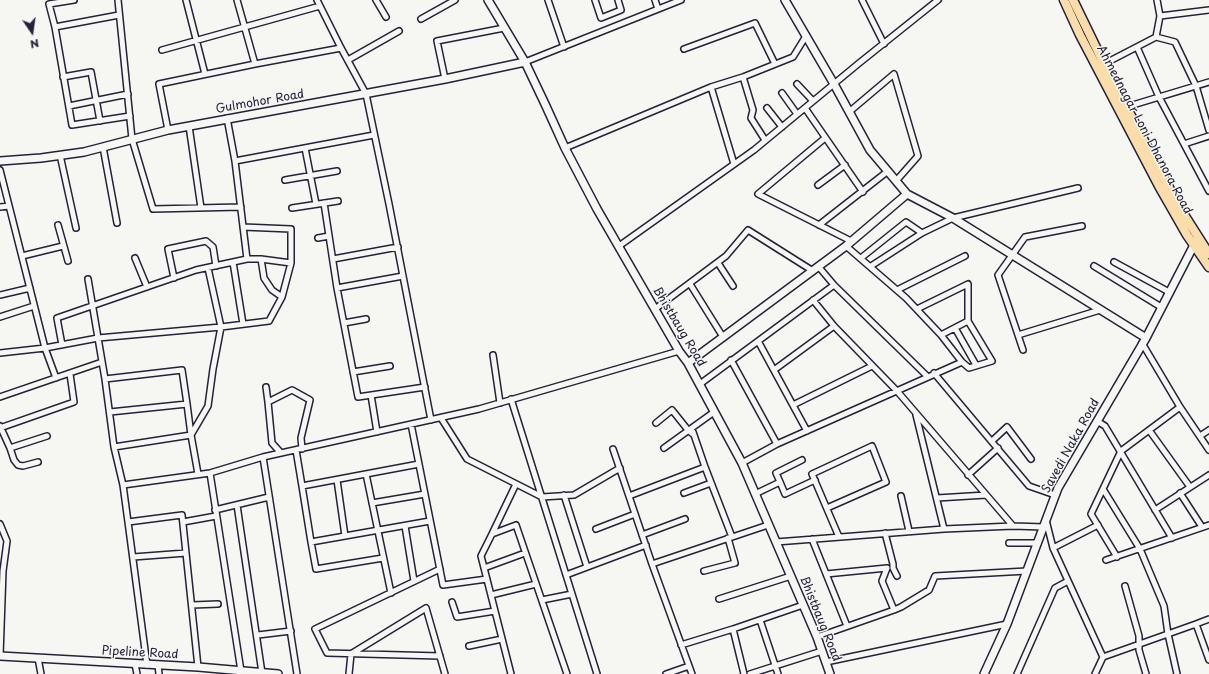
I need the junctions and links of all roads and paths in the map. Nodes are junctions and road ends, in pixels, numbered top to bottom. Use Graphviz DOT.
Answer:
graph roads {
  1 [pos="74,0"];
  2 [pos="118,0"];
  3 [pos="186,0"];
  4 [pos="237,0"];
  5 [pos="317,0"];
  6 [pos="376,0"];
  7 [pos="455,0"];
  8 [pos="488,0"];
  9 [pos="548,0"];
  10 [pos="595,0"];
  11 [pos="618,0"];
  12 [pos="655,0"];
  13 [pos="681,0"];
  14 [pos="784,0"];
  15 [pos="862,0"];
  16 [pos="938,0"];
  17 [pos="1064,0"];
  18 [pos="1073,0"];
  19 [pos="1157,0"];
  20 [pos="320,6"];
  21 [pos="658,9"];
  22 [pos="1209,10"];
  23 [pos="119,15"];
  24 [pos="1160,16"];
  25 [pos="386,17"];
  26 [pos="421,19"];
  27 [pos="55,27"];
  28 [pos="244,28"];
  29 [pos="504,28"];
  30 [pos="399,31"];
  31 [pos="806,36"];
  32 [pos="1156,37"];
  33 [pos="195,40"];
  34 [pos="884,44"];
  35 [pos="564,47"];
  36 [pos="1137,47"];
  37 [pos="341,48"];
  38 [pos="684,49"];
  39 [pos="162,50"];
  40 [pos="348,60"];
  41 [pos="525,62"];
  42 [pos="255,64"];
  43 [pos="775,64"];
  44 [pos="1100,66"];
  45 [pos="204,74"];
  46 [pos="63,77"];
  47 [pos="743,78"];
  48 [pos="445,79"];
  49 [pos="1209,82"];
  50 [pos="797,84"];
  51 [pos="834,84"];
  52 [pos="1196,86"];
  53 [pos="712,87"];
  54 [pos="782,93"];
  55 [pos="128,94"];
  56 [pos="366,94"];
  57 [pos="1159,97"];
  58 [pos="96,101"];
  59 [pos="813,101"];
  60 [pos="69,106"];
  61 [pos="1126,107"];
  62 [pos="766,108"];
  63 [pos="805,108"];
  64 [pos="849,112"];
  65 [pos="797,114"];
  66 [pos="130,116"];
  67 [pos="227,118"];
  68 [pos="100,121"];
  69 [pos="189,126"];
  70 [pos="782,127"];
  71 [pos="168,130"];
  72 [pos="1209,130"];
  73 [pos="374,135"];
  74 [pos="1209,136"];
  75 [pos="825,138"];
  76 [pos="132,139"];
  77 [pos="766,140"];
  78 [pos="1184,144"];
  79 [pos="103,147"];
  80 [pos="305,148"];
  81 [pos="565,148"];
  82 [pos="60,155"];
  83 [pos="0,161"];
  84 [pos="235,161"];
  85 [pos="734,164"];
  86 [pos="845,165"];
  87 [pos="0,170"];
  88 [pos="337,171"];
  89 [pos="888,171"];
  90 [pos="311,175"];
  91 [pos="285,180"];
  92 [pos="896,181"];
  93 [pos="818,185"];
  94 [pos="1078,188"];
  95 [pos="1209,190"];
  96 [pos="863,192"];
  97 [pos="907,194"];
  98 [pos="338,201"];
  99 [pos="324,203"];
  100 [pos="316,204"];
  101 [pos="9,206"];
  102 [pos="0,207"];
  103 [pos="241,207"];
  104 [pos="200,208"];
  105 [pos="292,208"];
  106 [pos="953,218"];
  107 [pos="117,223"];
  108 [pos="819,225"];
  109 [pos="58,226"];
  110 [pos="1082,226"];
  111 [pos="243,227"];
  112 [pos="76,228"];
  113 [pos="922,233"];
  114 [pos="329,236"];
  115 [pos="318,238"];
  116 [pos="1196,241"];
  117 [pos="849,244"];
  118 [pos="63,246"];
  119 [pos="619,246"];
  120 [pos="398,248"];
  121 [pos="1209,254"];
  122 [pos="1013,255"];
  123 [pos="22,256"];
  124 [pos="965,256"];
  125 [pos="136,258"];
  126 [pos="861,258"];
  127 [pos="247,259"];
  128 [pos="261,259"];
  129 [pos="333,259"];
  130 [pos="68,262"];
  131 [pos="233,262"];
  132 [pos="1114,262"];
  133 [pos="291,263"];
  134 [pos="718,263"];
  135 [pos="216,266"];
  136 [pos="871,266"];
  137 [pos="1094,266"];
  138 [pos="1209,267"];
  139 [pos="208,268"];
  140 [pos="815,269"];
  141 [pos="403,276"];
  142 [pos="174,278"];
  143 [pos="88,279"];
  144 [pos="690,284"];
  145 [pos="834,285"];
  146 [pos="733,286"];
  147 [pos="147,287"];
  148 [pos="30,288"];
  149 [pos="337,288"];
  150 [pos="897,290"];
  151 [pos="1169,292"];
  152 [pos="0,294"];
  153 [pos="282,297"];
  154 [pos="813,300"];
  155 [pos="34,306"];
  156 [pos="93,306"];
  157 [pos="1161,307"];
  158 [pos="655,309"];
  159 [pos="917,309"];
  160 [pos="1100,310"];
  161 [pos="0,316"];
  162 [pos="366,319"];
  163 [pos="968,321"];
  164 [pos="344,323"];
  165 [pos="243,324"];
  166 [pos="834,326"];
  167 [pos="221,327"];
  168 [pos="955,328"];
  169 [pos="1018,334"];
  170 [pos="941,336"];
  171 [pos="723,337"];
  172 [pos="98,338"];
  173 [pos="758,341"];
  174 [pos="1144,341"];
  175 [pos="62,345"];
  176 [pos="45,348"];
  177 [pos="1023,350"];
  178 [pos="679,351"];
  179 [pos="0,353"];
  180 [pos="493,355"];
  181 [pos="731,360"];
  182 [pos="102,362"];
  183 [pos="962,362"];
  184 [pos="688,363"];
  185 [pos="976,365"];
  186 [pos="390,366"];
  187 [pos="872,366"];
  188 [pos="774,370"];
  189 [pos="353,372"];
  190 [pos="70,374"];
  191 [pos="934,374"];
  192 [pos="928,377"];
  193 [pos="56,378"];
  194 [pos="105,379"];
  195 [pos="700,384"];
  196 [pos="266,386"];
  197 [pos="425,387"];
  198 [pos="897,391"];
  199 [pos="371,395"];
  200 [pos="0,397"];
  201 [pos="511,399"];
  202 [pos="268,402"];
  203 [pos="500,403"];
  204 [pos="187,404"];
  205 [pos="793,405"];
  206 [pos="1180,407"];
  207 [pos="110,412"];
  208 [pos="714,412"];
  209 [pos="916,414"];
  210 [pos="441,418"];
  211 [pos="431,420"];
  212 [pos="1097,421"];
  213 [pos="656,423"];
  214 [pos="411,424"];
  215 [pos="0,427"];
  216 [pos="690,429"];
  217 [pos="1149,430"];
  218 [pos="1209,430"];
  219 [pos="807,431"];
  220 [pos="377,432"];
  221 [pos="191,435"];
  222 [pos="47,436"];
  223 [pos="1200,436"];
  224 [pos="992,440"];
  225 [pos="778,444"];
  226 [pos="114,447"];
  227 [pos="10,448"];
  228 [pos="613,448"];
  229 [pos="664,448"];
  230 [pos="998,448"];
  231 [pos="302,449"];
  232 [pos="296,450"];
  233 [pos="1209,450"];
  234 [pos="1121,451"];
  235 [pos="281,453"];
  236 [pos="263,457"];
  237 [pos="1031,459"];
  238 [pos="802,460"];
  239 [pos="38,462"];
  240 [pos="742,462"];
  241 [pos="419,464"];
  242 [pos="706,467"];
  243 [pos="620,468"];
  244 [pos="210,473"];
  245 [pos="198,474"];
  246 [pos="366,474"];
  247 [pos="968,475"];
  248 [pos="1209,475"];
  249 [pos="337,480"];
  250 [pos="815,480"];
  251 [pos="780,482"];
  252 [pos="711,483"];
  253 [pos="516,484"];
  254 [pos="123,485"];
  255 [pos="302,486"];
  256 [pos="1190,487"];
  257 [pos="1103,489"];
  258 [pos="684,493"];
  259 [pos="1180,493"];
  260 [pos="425,494"];
  261 [pos="755,494"];
  262 [pos="564,495"];
  263 [pos="986,495"];
  264 [pos="1055,495"];
  265 [pos="542,496"];
  266 [pos="629,496"];
  267 [pos="900,496"];
  268 [pos="269,497"];
  269 [pos="937,498"];
  270 [pos="372,503"];
  271 [pos="237,505"];
  272 [pos="827,508"];
  273 [pos="215,510"];
  274 [pos="1155,510"];
  275 [pos="635,514"];
  276 [pos="216,516"];
  277 [pos="1046,519"];
  278 [pos="685,520"];
  279 [pos="430,521"];
  280 [pos="128,522"];
  281 [pos="183,522"];
  282 [pos="0,524"];
  283 [pos="768,525"];
  284 [pos="1098,525"];
  285 [pos="1209,525"];
  286 [pos="405,526"];
  287 [pos="1012,526"];
  288 [pos="1044,527"];
  289 [pos="1202,527"];
  290 [pos="596,529"];
  291 [pos="944,529"];
  292 [pos="378,530"];
  293 [pos="909,532"];
  294 [pos="492,534"];
  295 [pos="885,534"];
  296 [pos="642,535"];
  297 [pos="345,536"];
  298 [pos="839,537"];
  299 [pos="730,538"];
  300 [pos="1172,538"];
  301 [pos="812,539"];
  302 [pos="311,542"];
  303 [pos="776,542"];
  304 [pos="1009,543"];
  305 [pos="1038,543"];
  306 [pos="646,545"];
  307 [pos="1054,548"];
  308 [pos="1140,549"];
  309 [pos="186,553"];
  310 [pos="526,553"];
  311 [pos="133,557"];
  312 [pos="1117,557"];
  313 [pos="383,558"];
  314 [pos="1106,560"];
  315 [pos="652,564"];
  316 [pos="587,567"];
  317 [pos="484,568"];
  318 [pos="890,568"];
  319 [pos="440,569"];
  320 [pos="1027,571"];
  321 [pos="704,572"];
  322 [pos="826,574"];
  323 [pos="566,575"];
  324 [pos="791,576"];
  325 [pos="897,576"];
  326 [pos="487,579"];
  327 [pos="414,581"];
  328 [pos="1068,581"];
  329 [pos="536,584"];
  330 [pos="1125,586"];
  331 [pos="390,593"];
  332 [pos="572,594"];
  333 [pos="491,595"];
  334 [pos="719,599"];
  335 [pos="542,600"];
  336 [pos="452,602"];
  337 [pos="218,604"];
  338 [pos="192,605"];
  339 [pos="803,606"];
  340 [pos="894,610"];
  341 [pos="495,611"];
  342 [pos="1209,619"];
  343 [pos="760,620"];
  344 [pos="1007,624"];
  345 [pos="1196,624"];
  346 [pos="847,626"];
  347 [pos="733,629"];
  348 [pos="291,631"];
  349 [pos="1168,634"];
  350 [pos="258,635"];
  351 [pos="817,637"];
  352 [pos="502,639"];
  353 [pos="1139,644"];
  354 [pos="681,645"];
  355 [pos="469,646"];
  356 [pos="822,651"];
  357 [pos="351,654"];
  358 [pos="0,656"];
  359 [pos="440,656"];
  360 [pos="1103,657"];
  361 [pos="38,658"];
  362 [pos="1209,660"];
  363 [pos="826,662"];
  364 [pos="135,664"];
  365 [pos="147,665"];
  366 [pos="158,665"];
  367 [pos="689,666"];
  368 [pos="775,666"];
  369 [pos="198,667"];
  370 [pos="246,673"];
  371 [pos="262,673"];
  372 [pos="40,674"];
  373 [pos="136,674"];
  374 [pos="159,674"];
  375 [pos="278,674"];
  376 [pos="297,674"];
  377 [pos="349,674"];
  378 [pos="445,674"];
  379 [pos="511,674"];
  380 [pos="567,674"];
  381 [pos="597,674"];
  382 [pos="666,674"];
  383 [pos="692,674"];
  384 [pos="744,674"];
  385 [pos="750,674"];
  386 [pos="778,674"];
  387 [pos="830,674"];
  388 [pos="984,674"];
  389 [pos="1017,674"];
  390 [pos="1095,674"];
  391 [pos="1146,674"];
  392 [pos="1177,674"];
  1 -- 27 [label="street"];
  2 -- 23 [label="street"];
  3 -- 33 [label="street"];
  4 -- 28 [label="street"];
  5 -- 20 [label="street"];
  6 -- 25 [label="street"];
  7 -- 26 [label="street"];
  8 -- 29 [label="street, Bhistbaug Road"];
  9 -- 35 [label="street"];
  10 -- 11 [label="street"];
  12 -- 21 [label="street"];
  13 -- 21 [label="street"];
  14 -- 31 [label="street"];
  15 -- 34 [label="street"];
  16 -- 34 [label="street"];
  17 -- 44 [label="main road, Ahmednagar Loni Dhanora Road"];
  18 -- 44 [label="main road, Ahmednagar Loni Dhanora Road"];
  19 -- 24 [label="street"];
  20 -- 28 [label="street"];
  20 -- 37 [label="street"];
  21 -- 35 [label="street"];
  22 -- 24 [label="street"];
  23 -- 27 [label="street"];
  23 -- 55 [label="street"];
  24 -- 32 [label="street"];
  27 -- 46 [label="street"];
  28 -- 33 [label="street"];
  28 -- 42 [label="street"];
  29 -- 41 [label="street, Bhistbaug Road"];
  29 -- 48 [label="street"];
  30 -- 40 [label="street"];
  31 -- 43 [label="street"];
  31 -- 51 [label="street"];
  32 -- 36 [label="street"];
  32 -- 52 [label="street"];
  33 -- 39 [label="street"];
  33 -- 45 [label="street"];
  34 -- 51 [label="street"];
  35 -- 41 [label="street"];
  36 -- 44 [label="street"];
  36 -- 57 [label="street"];
  37 -- 40 [label="street"];
  37 -- 42 [label="street"];
  38 -- 43 [label="street"];
  40 -- 56 [label="street"];
  41 -- 48 [label="street, Gulmohor Road"];
  41 -- 81 [label="street, Bhistbaug Road"];
  42 -- 45 [label="street"];
  43 -- 47 [label="street"];
  44 -- 61 [label="main road, Ahmednagar Loni Dhanora Road"];
  44 -- 116 [label="main road, Ahmednagar Loni Dhanora Road"];
  45 -- 71 [label="street"];
  46 -- 58 [label="street"];
  46 -- 60 [label="street"];
  47 -- 53 [label="street"];
  47 -- 77 [label="street"];
  48 -- 56 [label="street, Gulmohor Road"];
  49 -- 52 [label="street"];
  50 -- 59 [label="street"];
  51 -- 59 [label="street"];
  51 -- 64 [label="street"];
  52 -- 57 [label="street"];
  52 -- 72 [label="street"];
  53 -- 81 [label="street"];
  53 -- 85 [label="street"];
  54 -- 65 [label="street"];
  55 -- 58 [label="street"];
  55 -- 66 [label="street"];
  56 -- 67 [label="street, Gulmohor Road"];
  56 -- 73 [label="street"];
  57 -- 61 [label="street"];
  57 -- 78 [label="street"];
  58 -- 60 [label="street"];
  58 -- 68 [label="street"];
  59 -- 63 [label="street"];
  60 -- 68 [label="street"];
  61 -- 116 [label="main road, Ahmednagar Loni Dhanora Road"];
  62 -- 70 [label="street"];
  63 -- 65 [label="street"];
  63 -- 75 [label="street"];
  64 -- 89 [label="street"];
  64 -- 92 [label="street"];
  65 -- 70 [label="street"];
  66 -- 68 [label="street"];
  66 -- 76 [label="street"];
  67 -- 69 [label="street, Gulmohor Road"];
  67 -- 84 [label="street"];
  69 -- 71 [label="street, Gulmohor Road"];
  69 -- 104 [label="street"];
  70 -- 77 [label="street"];
  71 -- 76 [label="street, Gulmohor Road"];
  73 -- 80 [label="street"];
  73 -- 120 [label="street"];
  74 -- 78 [label="street"];
  75 -- 86 [label="street"];
  75 -- 108 [label="street"];
  76 -- 79 [label="street, Gulmohor Road"];
  76 -- 104 [label="street"];
  77 -- 85 [label="street"];
  78 -- 95 [label="street"];
  79 -- 82 [label="street, Gulmohor Road"];
  79 -- 107 [label="street"];
  80 -- 84 [label="street"];
  80 -- 90 [label="street"];
  81 -- 119 [label="street, Bhistbaug Road"];
  82 -- 83 [label="street, Gulmohor Road"];
  82 -- 112 [label="street"];
  84 -- 103 [label="street"];
  85 -- 119 [label="street"];
  86 -- 93 [label="street"];
  86 -- 96 [label="street"];
  87 -- 101 [label="street"];
  88 -- 90 [label="street"];
  89 -- 92 [label="street"];
  89 -- 96 [label="street"];
  90 -- 91 [label="street"];
  90 -- 100 [label="street"];
  92 -- 97 [label="street"];
  94 -- 106 [label="street"];
  96 -- 108 [label="street"];
  97 -- 106 [label="street"];
  97 -- 117 [label="street"];
  98 -- 99 [label="street"];
  99 -- 100 [label="street"];
  99 -- 114 [label="street"];
  100 -- 105 [label="street"];
  101 -- 102 [label="street"];
  101 -- 123 [label="street"];
  103 -- 104 [label="street"];
  103 -- 111 [label="street"];
  106 -- 113 [label="street"];
  106 -- 122 [label="street"];
  108 -- 117 [label="street"];
  109 -- 118 [label="street"];
  110 -- 122 [label="street"];
  111 -- 127 [label="street"];
  111 -- 133 [label="street"];
  113 -- 126 [label="street"];
  113 -- 136 [label="street"];
  114 -- 115 [label="street"];
  114 -- 129 [label="street"];
  116 -- 121 [label="main road, Ahmednagar Loni Dhanora Road"];
  116 -- 138 [label="main road, Ahmednagar Loni Dhanora Road"];
  116 -- 151 [label="street, Savedi Naka Road"];
  117 -- 126 [label="street"];
  117 -- 140 [label="street"];
  118 -- 123 [label="street"];
  118 -- 130 [label="street"];
  119 -- 158 [label="street, Bhistbaug Road"];
  120 -- 129 [label="street"];
  120 -- 141 [label="street"];
  122 -- 160 [label="street"];
  122 -- 169 [label="street"];
  123 -- 148 [label="street"];
  124 -- 150 [label="street"];
  125 -- 147 [label="street"];
  126 -- 136 [label="street"];
  127 -- 128 [label="street"];
  127 -- 131 [label="street"];
  128 -- 133 [label="street"];
  128 -- 153 [label="street"];
  129 -- 149 [label="street"];
  131 -- 135 [label="street"];
  131 -- 165 [label="street"];
  132 -- 151 [label="street"];
  133 -- 153 [label="street"];
  134 -- 140 [label="street"];
  134 -- 144 [label="street"];
  134 -- 146 [label="street"];
  135 -- 139 [label="street"];
  135 -- 142 [label="street"];
  136 -- 150 [label="street"];
  137 -- 157 [label="street"];
  139 -- 142 [label="street"];
  139 -- 167 [label="street"];
  140 -- 145 [label="street"];
  140 -- 171 [label="street"];
  141 -- 149 [label="street"];
  141 -- 197 [label="street"];
  142 -- 147 [label="street"];
  143 -- 156 [label="street"];
  144 -- 158 [label="street"];
  144 -- 171 [label="street"];
  145 -- 154 [label="street"];
  145 -- 192 [label="street"];
  147 -- 156 [label="street"];
  148 -- 152 [label="street"];
  148 -- 155 [label="street"];
  149 -- 164 [label="street"];
  150 -- 159 [label="street"];
  151 -- 157 [label="street, Savedi Naka Road"];
  153 -- 165 [label="street"];
  154 -- 166 [label="street"];
  154 -- 173 [label="street"];
  155 -- 161 [label="street"];
  155 -- 176 [label="street"];
  156 -- 172 [label="street"];
  156 -- 175 [label="street"];
  157 -- 174 [label="street, Savedi Naka Road"];
  158 -- 178 [label="street, Bhistbaug Road"];
  159 -- 163 [label="street"];
  159 -- 170 [label="street"];
  160 -- 169 [label="street"];
  160 -- 174 [label="street"];
  162 -- 164 [label="street"];
  163 -- 168 [label="street"];
  163 -- 185 [label="street"];
  164 -- 189 [label="street"];
  165 -- 167 [label="street"];
  166 -- 187 [label="street"];
  166 -- 188 [label="street"];
  167 -- 172 [label="street"];
  167 -- 221 [label="street"];
  168 -- 170 [label="street"];
  168 -- 185 [label="street"];
  169 -- 177 [label="street"];
  170 -- 183 [label="street"];
  171 -- 184 [label="street"];
  172 -- 175 [label="street"];
  172 -- 182 [label="street"];
  173 -- 181 [label="street"];
  173 -- 188 [label="street"];
  174 -- 206 [label="street"];
  174 -- 212 [label="street, Savedi Naka Road"];
  175 -- 176 [label="street"];
  176 -- 179 [label="street"];
  176 -- 193 [label="street"];
  178 -- 184 [label="street, Bhistbaug Road"];
  178 -- 201 [label="street"];
  180 -- 203 [label="street"];
  181 -- 195 [label="street"];
  181 -- 225 [label="street"];
  182 -- 190 [label="street"];
  182 -- 194 [label="street"];
  183 -- 185 [label="street"];
  183 -- 191 [label="street"];
  184 -- 195 [label="street, Bhistbaug Road"];
  186 -- 189 [label="street"];
  187 -- 198 [label="street"];
  187 -- 205 [label="street"];
  188 -- 205 [label="street"];
  189 -- 199 [label="street"];
  190 -- 193 [label="street"];
  190 -- 215 [label="street"];
  191 -- 192 [label="street"];
  191 -- 224 [label="street"];
  192 -- 198 [label="street"];
  193 -- 200 [label="street"];
  194 -- 204 [label="street"];
  194 -- 207 [label="street"];
  195 -- 208 [label="street, Bhistbaug Road"];
  196 -- 202 [label="street"];
  197 -- 199 [label="street"];
  197 -- 211 [label="street"];
  198 -- 209 [label="street"];
  198 -- 219 [label="street"];
  199 -- 220 [label="street"];
  201 -- 203 [label="street"];
  201 -- 265 [label="street"];
  202 -- 231 [label="street"];
  202 -- 235 [label="street"];
  203 -- 210 [label="street"];
  204 -- 207 [label="street"];
  204 -- 221 [label="street"];
  205 -- 219 [label="street"];
  206 -- 217 [label="street"];
  206 -- 223 [label="street"];
  207 -- 226 [label="street"];
  208 -- 216 [label="street"];
  208 -- 240 [label="street, Bhistbaug Road"];
  209 -- 247 [label="street"];
  209 -- 269 [label="street"];
  210 -- 211 [label="street"];
  210 -- 253 [label="street"];
  211 -- 214 [label="street"];
  212 -- 234 [label="street"];
  212 -- 264 [label="street, Savedi Naka Road"];
  213 -- 216 [label="street"];
  214 -- 220 [label="street"];
  214 -- 241 [label="street"];
  215 -- 227 [label="street"];
  216 -- 229 [label="street"];
  216 -- 242 [label="street"];
  217 -- 234 [label="street"];
  217 -- 256 [label="street"];
  218 -- 223 [label="street"];
  219 -- 225 [label="street"];
  220 -- 231 [label="street"];
  221 -- 226 [label="street"];
  221 -- 245 [label="street"];
  222 -- 227 [label="street"];
  223 -- 233 [label="street"];
  224 -- 230 [label="street"];
  224 -- 237 [label="street"];
  225 -- 240 [label="street"];
  226 -- 254 [label="street"];
  227 -- 239 [label="street"];
  228 -- 243 [label="street"];
  230 -- 247 [label="street"];
  230 -- 264 [label="street"];
  231 -- 232 [label="street"];
  232 -- 235 [label="street"];
  232 -- 255 [label="street"];
  234 -- 257 [label="street"];
  234 -- 274 [label="street"];
  235 -- 236 [label="street"];
  236 -- 244 [label="street"];
  236 -- 268 [label="street"];
  238 -- 251 [label="street"];
  240 -- 261 [label="street, Bhistbaug Road"];
  241 -- 246 [label="street"];
  241 -- 260 [label="street"];
  242 -- 252 [label="street"];
  242 -- 266 [label="street"];
  243 -- 262 [label="street"];
  243 -- 266 [label="street"];
  244 -- 245 [label="street"];
  244 -- 273 [label="street"];
  245 -- 254 [label="street"];
  246 -- 249 [label="street"];
  246 -- 270 [label="street"];
  247 -- 263 [label="street"];
  248 -- 256 [label="street"];
  249 -- 255 [label="street"];
  249 -- 297 [label="street"];
  250 -- 251 [label="street"];
  250 -- 272 [label="street"];
  250 -- 272 [label="street"];
  251 -- 261 [label="street"];
  252 -- 258 [label="street"];
  252 -- 299 [label="street"];
  253 -- 265 [label="street"];
  253 -- 294 [label="street"];
  254 -- 280 [label="street"];
  255 -- 302 [label="street"];
  256 -- 259 [label="street"];
  257 -- 284 [label="street"];
  257 -- 308 [label="street"];
  259 -- 274 [label="street"];
  259 -- 289 [label="street"];
  260 -- 270 [label="street"];
  260 -- 279 [label="street"];
  261 -- 283 [label="street, Bhistbaug Road"];
  262 -- 265 [label="street"];
  262 -- 316 [label="street"];
  263 -- 269 [label="street"];
  263 -- 287 [label="street"];
  264 -- 277 [label="street, Savedi Naka Road"];
  265 -- 323 [label="street"];
  266 -- 275 [label="street"];
  267 -- 293 [label="street"];
  268 -- 271 [label="street"];
  268 -- 348 [label="street"];
  269 -- 291 [label="street"];
  270 -- 292 [label="street"];
  271 -- 273 [label="street"];
  271 -- 350 [label="street"];
  272 -- 298 [label="street"];
  273 -- 276 [label="street"];
  274 -- 300 [label="street"];
  275 -- 290 [label="street"];
  275 -- 296 [label="street"];
  276 -- 281 [label="street"];
  276 -- 370 [label="street"];
  277 -- 288 [label="street, Savedi Naka Road"];
  277 -- 307 [label="street"];
  278 -- 296 [label="street"];
  279 -- 286 [label="street"];
  279 -- 319 [label="street"];
  280 -- 281 [label="street"];
  280 -- 311 [label="street"];
  281 -- 309 [label="street"];
  282 -- 358 [label="street"];
  283 -- 299 [label="street"];
  283 -- 303 [label="street, Bhistbaug Road"];
  284 -- 307 [label="street"];
  284 -- 312 [label="street"];
  285 -- 289 [label="street"];
  286 -- 292 [label="street"];
  286 -- 327 [label="street"];
  287 -- 288 [label="street"];
  287 -- 291 [label="street"];
  288 -- 305 [label="street, Savedi Naka Road"];
  289 -- 300 [label="street"];
  291 -- 293 [label="street"];
  292 -- 297 [label="street"];
  292 -- 313 [label="street"];
  293 -- 295 [label="street"];
  294 -- 310 [label="street"];
  294 -- 317 [label="street"];
  295 -- 298 [label="street"];
  295 -- 318 [label="street"];
  296 -- 306 [label="street"];
  297 -- 302 [label="street"];
  298 -- 301 [label="street"];
  299 -- 315 [label="street"];
  299 -- 321 [label="street"];
  300 -- 308 [label="street"];
  301 -- 303 [label="street"];
  301 -- 322 [label="street"];
  302 -- 313 [label="street"];
  303 -- 324 [label="street, Bhistbaug Road"];
  304 -- 305 [label="street"];
  305 -- 320 [label="street, Savedi Naka Road"];
  306 -- 315 [label="street"];
  306 -- 316 [label="street"];
  307 -- 328 [label="street"];
  308 -- 312 [label="street"];
  308 -- 349 [label="street"];
  309 -- 311 [label="street"];
  309 -- 338 [label="street"];
  310 -- 317 [label="street"];
  310 -- 329 [label="street"];
  311 -- 365 [label="street"];
  312 -- 314 [label="street"];
  313 -- 331 [label="street"];
  315 -- 354 [label="street"];
  316 -- 323 [label="street"];
  317 -- 326 [label="street"];
  318 -- 322 [label="street"];
  318 -- 325 [label="street"];
  318 -- 340 [label="street"];
  319 -- 326 [label="street"];
  319 -- 327 [label="street"];
  320 -- 340 [label="street"];
  320 -- 344 [label="street, Savedi Naka Road"];
  322 -- 346 [label="street"];
  323 -- 332 [label="street"];
  324 -- 334 [label="street"];
  324 -- 339 [label="street, Bhistbaug Road"];
  326 -- 333 [label="street"];
  327 -- 331 [label="street"];
  328 -- 360 [label="street"];
  328 -- 389 [label="street"];
  329 -- 333 [label="street"];
  329 -- 335 [label="street"];
  330 -- 353 [label="street"];
  331 -- 357 [label="street"];
  332 -- 335 [label="street"];
  332 -- 381 [label="street"];
  333 -- 341 [label="street"];
  335 -- 380 [label="street"];
  336 -- 341 [label="street"];
  337 -- 338 [label="street"];
  338 -- 369 [label="street"];
  339 -- 343 [label="street"];
  339 -- 351 [label="street, Bhistbaug Road"];
  340 -- 346 [label="street"];
  341 -- 352 [label="street"];
  342 -- 345 [label="street"];
  343 -- 347 [label="street"];
  343 -- 368 [label="street"];
  344 -- 363 [label="street"];
  344 -- 388 [label="street, Savedi Naka Road"];
  345 -- 349 [label="street"];
  345 -- 362 [label="street"];
  346 -- 351 [label="street"];
  347 -- 354 [label="street"];
  347 -- 384 [label="street"];
  348 -- 350 [label="street"];
  348 -- 376 [label="street"];
  349 -- 353 [label="street"];
  349 -- 392 [label="street"];
  350 -- 371 [label="street"];
  351 -- 356 [label="street, Bhistbaug Road"];
  352 -- 355 [label="street"];
  352 -- 379 [label="street"];
  353 -- 360 [label="street"];
  353 -- 391 [label="street"];
  354 -- 367 [label="street"];
  356 -- 363 [label="street, Bhistbaug Road"];
  356 -- 368 [label="street"];
  357 -- 359 [label="street"];
  357 -- 359 [label="street"];
  357 -- 377 [label="street"];
  358 -- 361 [label="street, Pipeline Road"];
  359 -- 378 [label="street"];
  360 -- 390 [label="street"];
  361 -- 364 [label="street, Pipeline Road"];
  361 -- 372 [label="street"];
  363 -- 387 [label="street, Bhistbaug Road"];
  364 -- 365 [label="street, Pipeline Road"];
  364 -- 373 [label="street"];
  365 -- 366 [label="street, Pipeline Road"];
  366 -- 369 [label="street, Pipeline Road"];
  366 -- 374 [label="street"];
  367 -- 382 [label="street"];
  367 -- 383 [label="street"];
  368 -- 385 [label="street"];
  368 -- 386 [label="street"];
  369 -- 370 [label="street, Pipeline Road"];
  370 -- 371 [label="street, Pipeline Road"];
  371 -- 375 [label="street, Pipeline Road"];
}
